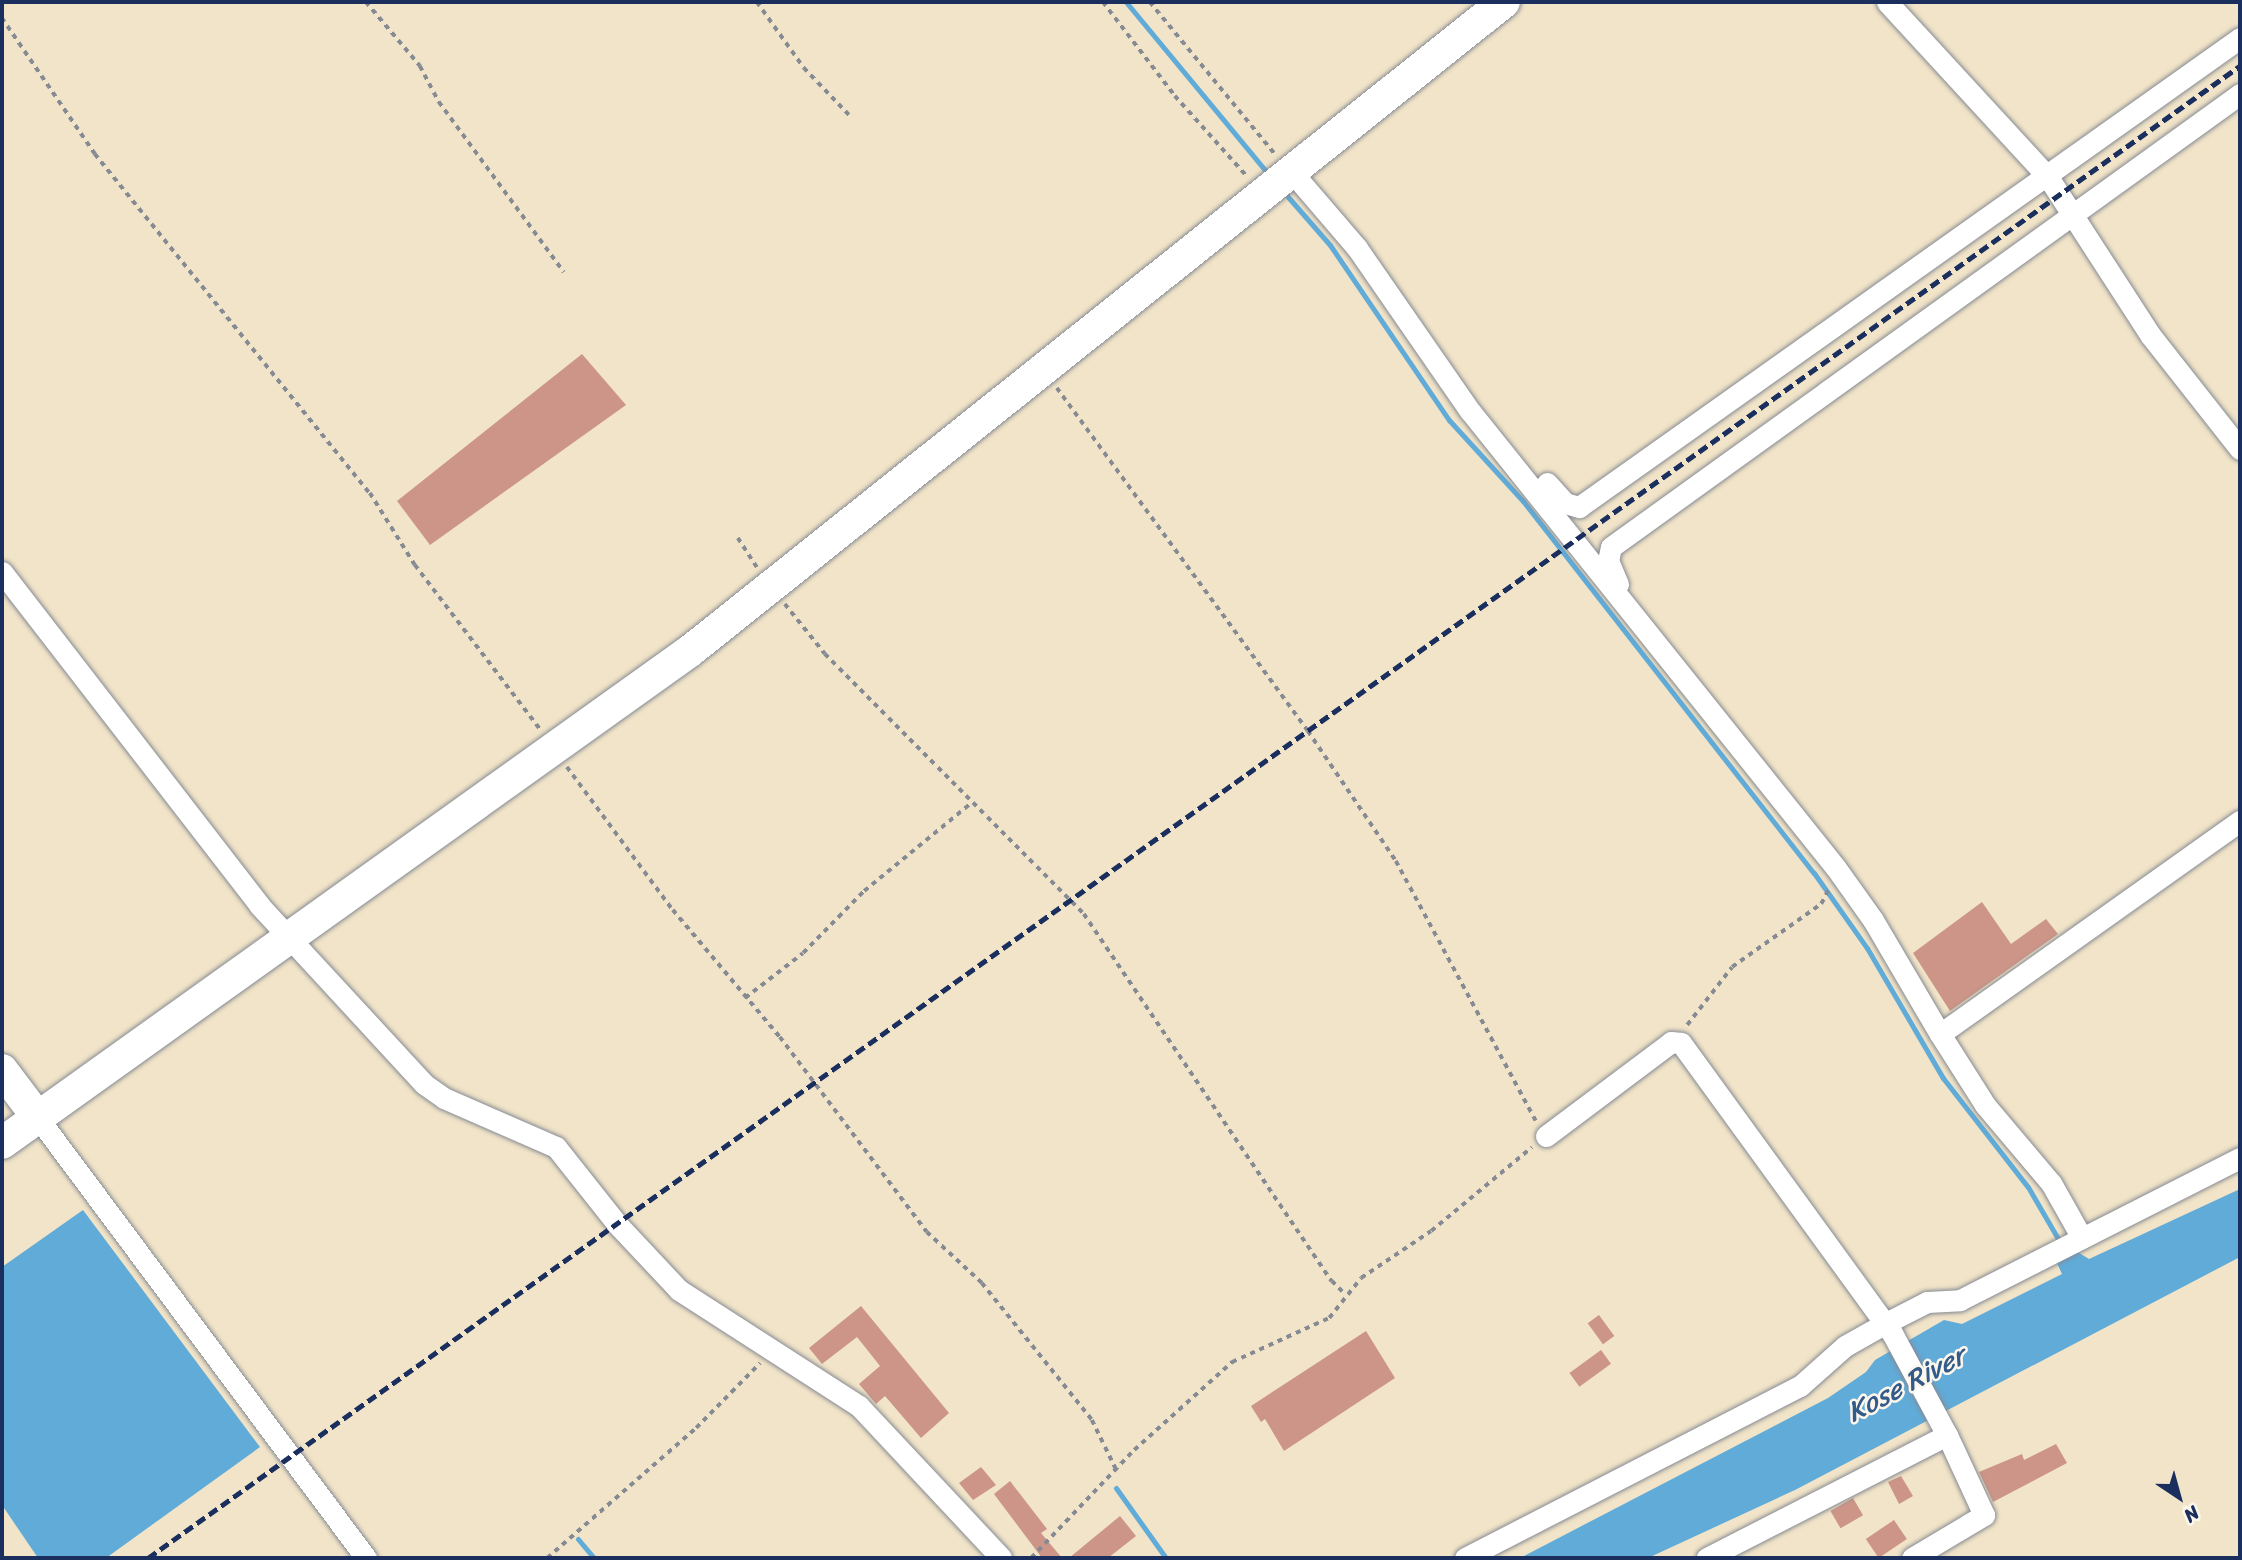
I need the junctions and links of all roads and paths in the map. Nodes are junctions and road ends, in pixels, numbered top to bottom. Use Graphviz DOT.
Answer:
graph roads {
  1 [pos="366,2"];
  2 [pos="757,2"];
  3 [pos="1103,2"];
  4 [pos="1150,2"];
  5 [pos="1504,2"];
  6 [pos="1887,2"];
  7 [pos="2,18"];
  8 [pos="2240,38"];
  9 [pos="2240,94"];
  10 [pos="852,118"];
  11 [pos="2048,177"];
  12 [pos="1277,183"];
  13 [pos="2073,213"];
  14 [pos="564,272"];
  15 [pos="1043,370"];
  16 [pos="1494,439"];
  17 [pos="2240,449"];
  18 [pos="738,538"];
  19 [pos="2,572"];
  20 [pos="771,588"];
  21 [pos="1618,593"];
  22 [pos="554,748"];
  23 [pos="971,803"];
  24 [pos="2240,821"];
  25 [pos="1821,904"];
  26 [pos="289,938"];
  27 [pos="745,998"];
  28 [pos="1940,1034"];
  29 [pos="1677,1040"];
  30 [pos="2,1070"];
  31 [pos="38,1118"];
  32 [pos="1546,1136"];
  33 [pos="2,1143"];
  34 [pos="2240,1158"];
  35 [pos="2078,1240"];
  36 [pos="1346,1295"];
  37 [pos="1888,1328"];
  38 [pos="772,1350"];
  39 [pos="1944,1430"];
  40 [pos="1117,1471"];
  41 [pos="366,1558"];
  42 [pos="547,1558"];
  43 [pos="1001,1558"];
  44 [pos="1031,1558"];
  45 [pos="1465,1558"];
  46 [pos="1707,1558"];
  47 [pos="1912,1558"];
  1 -- 14 [label="path"];
  2 -- 10 [label="path"];
  3 -- 12 [label="path"];
  4 -- 12 [label="path"];
  5 -- 12 [label="street"];
  6 -- 11 [label="street"];
  7 -- 22 [label="path"];
  8 -- 11 [label="street"];
  9 -- 13 [label="street"];
  11 -- 13 [label="street"];
  11 -- 16 [label="street"];
  12 -- 15 [label="street"];
  12 -- 16 [label="street"];
  13 -- 17 [label="street"];
  13 -- 21 [label="street"];
  15 -- 20 [label="street"];
  15 -- 32 [label="path"];
  16 -- 21 [label="street"];
  18 -- 20 [label="path"];
  19 -- 26 [label="street"];
  20 -- 22 [label="street"];
  20 -- 23 [label="path"];
  21 -- 28 [label="street"];
  22 -- 26 [label="street"];
  22 -- 27 [label="path"];
  23 -- 27 [label="path"];
  23 -- 36 [label="path"];
  24 -- 28 [label="street"];
  25 -- 29 [label="path"];
  26 -- 31 [label="street"];
  26 -- 38 [label="street"];
  27 -- 40 [label="path"];
  28 -- 35 [label="street"];
  29 -- 32 [label="street"];
  29 -- 37 [label="street"];
  30 -- 31 [label="street"];
  31 -- 33 [label="street"];
  31 -- 41 [label="street"];
  32 -- 36 [label="path"];
  34 -- 35 [label="street"];
  35 -- 37 [label="street"];
  36 -- 40 [label="path"];
  37 -- 39 [label="street"];
  37 -- 45 [label="street"];
  38 -- 42 [label="path"];
  38 -- 43 [label="street"];
  39 -- 46 [label="street"];
  39 -- 47 [label="street"];
  40 -- 44 [label="path"];
}
